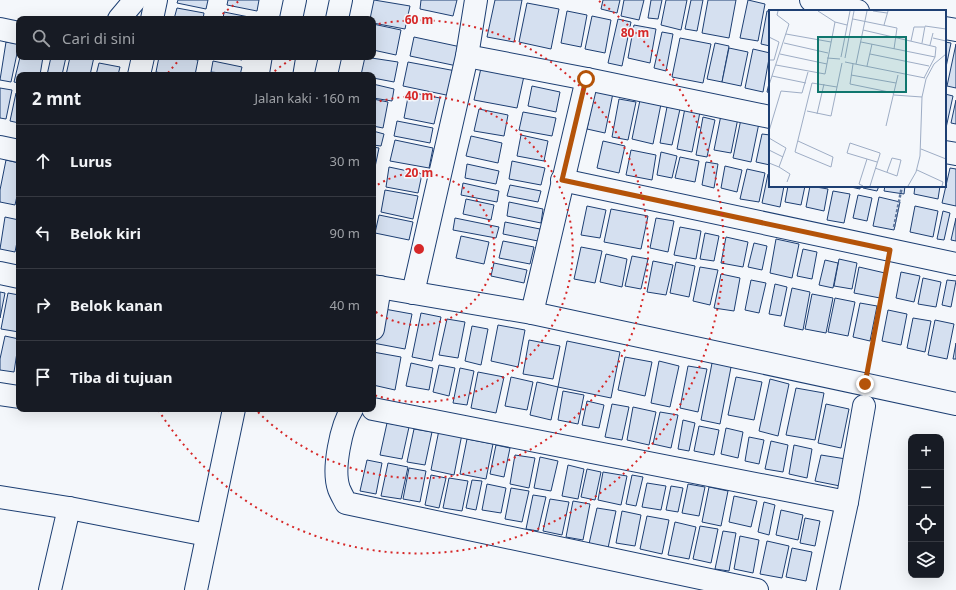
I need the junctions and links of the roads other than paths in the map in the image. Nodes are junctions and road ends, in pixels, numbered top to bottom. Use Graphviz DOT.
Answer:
graph roads {
  1 [pos="135,0"];
  2 [pos="156,0"];
  3 [pos="294,0"];
  4 [pos="341,0"];
  5 [pos="476,0"];
  6 [pos="811,0"];
  7 [pos="854,8"];
  8 [pos="122,16"];
  9 [pos="153,16"];
  10 [pos="291,16"];
  11 [pos="338,16"];
  12 [pos="946,28"];
  13 [pos="0,29"];
  14 [pos="956,30"];
  15 [pos="16,32"];
  16 [pos="467,56"];
  17 [pos="284,60"];
  18 [pos="329,60"];
  19 [pos="282,72"];
  20 [pos="327,72"];
  21 [pos="586,79"];
  22 [pos="769,117"];
  23 [pos="0,147"];
  24 [pos="16,150"];
  25 [pos="946,152"];
  26 [pos="956,154"];
  27 [pos="562,180"];
  28 [pos="956,264"];
  29 [pos="0,273"];
  30 [pos="16,276"];
  31 [pos="376,287"];
  32 [pos="413,293"];
  33 [pos="532,313"];
  34 [pos="0,394"];
  35 [pos="16,397"];
  36 [pos="956,404"];
  37 [pos="864,406"];
  38 [pos="376,410"];
  39 [pos="233,412"];
  40 [pos="350,412"];
  41 [pos="0,497"];
  42 [pos="847,502"];
  43 [pos="69,508"];
  44 [pos="207,535"];
  45 [pos="50,590"];
  46 [pos="196,590"];
  47 [pos="757,590"];
  48 [pos="828,590"];
  1 -- 8 [label="street"];
  2 -- 9 [label="street"];
  3 -- 10 [label="street"];
  4 -- 11 [label="street"];
  5 -- 16 [label="street"];
  6 -- 7 [label="street"];
  12 -- 14 [label="street"];
  13 -- 15 [label="street"];
  16 -- 21 [label="street"];
  16 -- 32 [label="street"];
  17 -- 19 [label="street"];
  18 -- 20 [label="street"];
  21 -- 22 [label="street"];
  21 -- 27 [label="street"];
  23 -- 24 [label="street"];
  25 -- 26 [label="street"];
  27 -- 28 [label="street"];
  27 -- 33 [label="street"];
  29 -- 30 [label="street"];
  31 -- 32 [label="street"];
  32 -- 33 [label="street"];
  33 -- 36 [label="street"];
  34 -- 35 [label="street"];
  37 -- 42 [label="street"];
  38 -- 42 [label="street"];
  39 -- 44 [label="street"];
  40 -- 47 [label="street"];
  41 -- 43 [label="street"];
  42 -- 48 [label="street"];
  43 -- 44 [label="street"];
  43 -- 45 [label="street"];
  44 -- 46 [label="street"];
}
